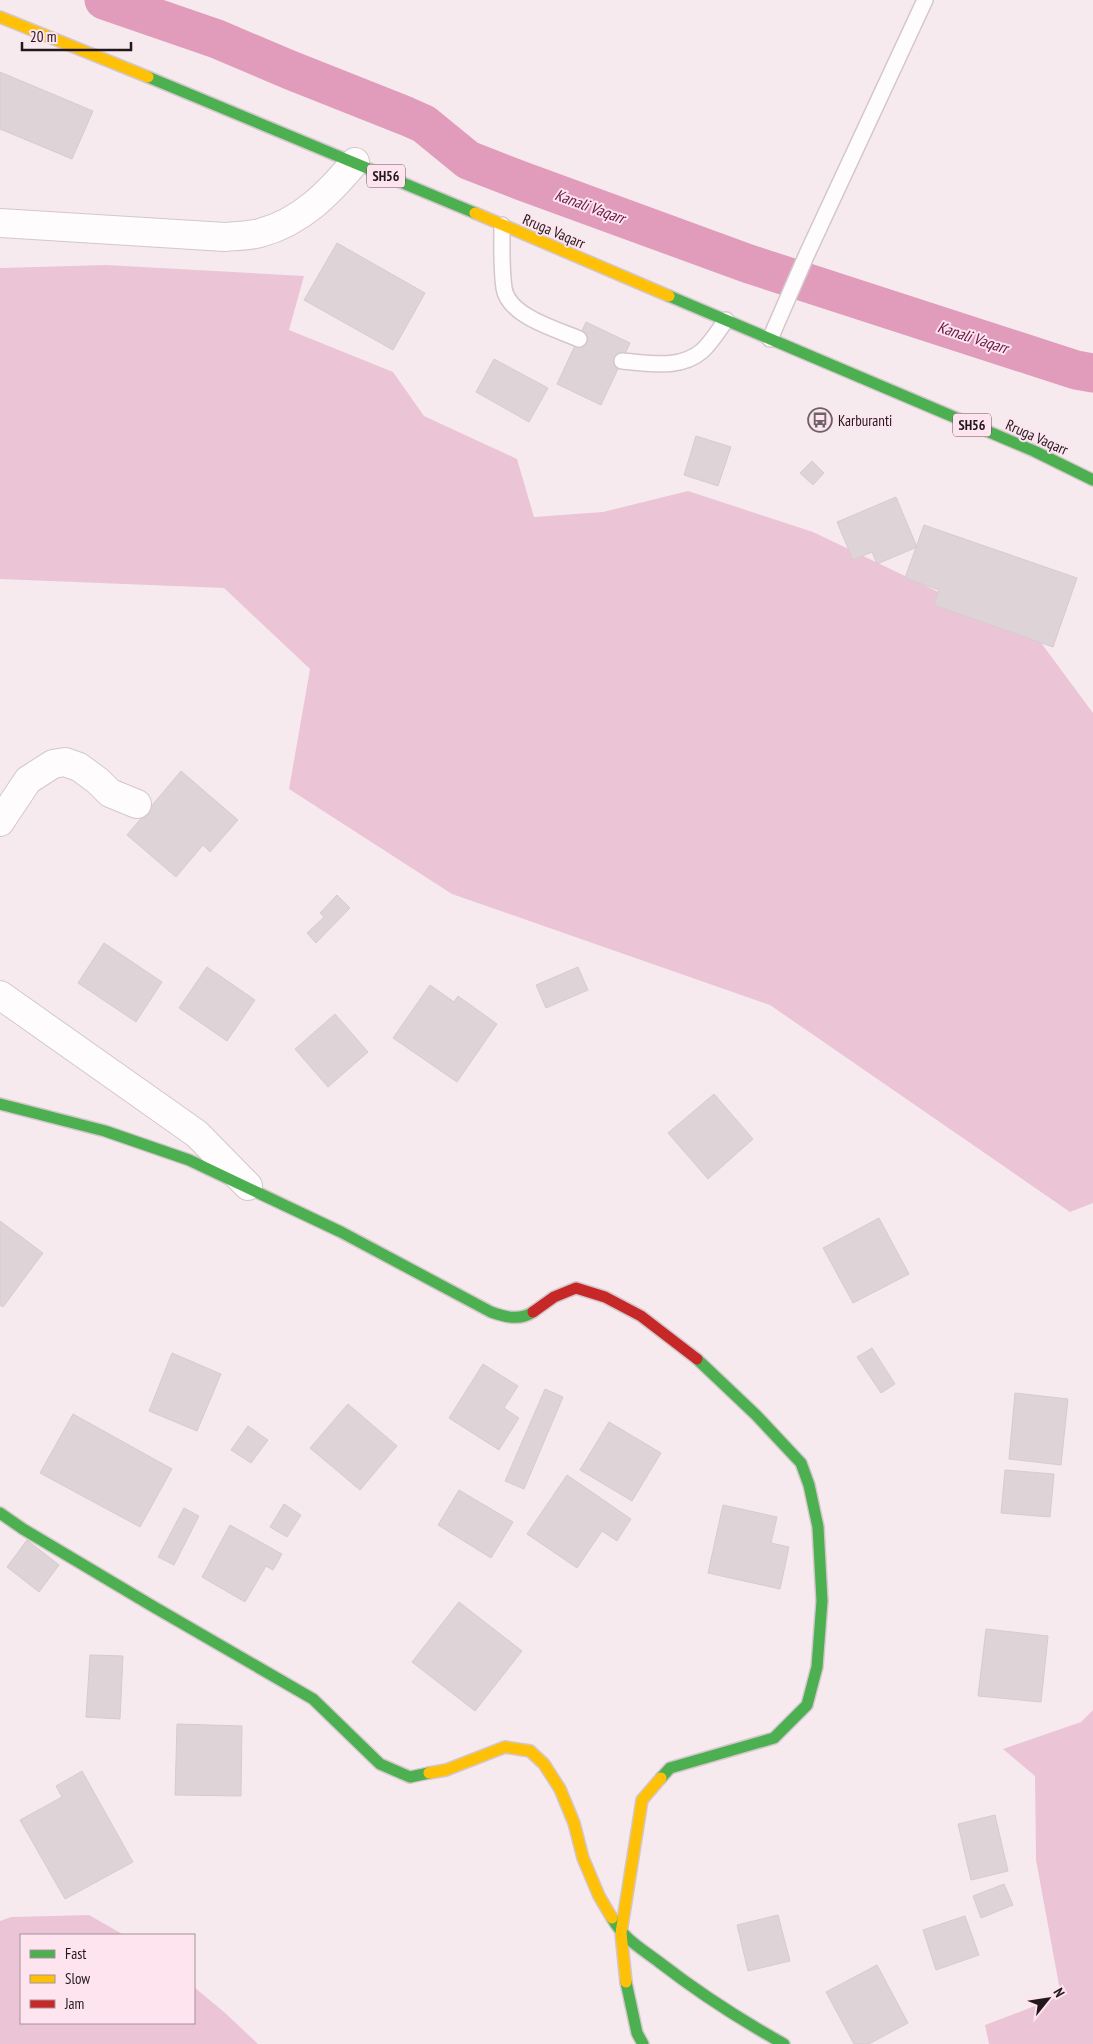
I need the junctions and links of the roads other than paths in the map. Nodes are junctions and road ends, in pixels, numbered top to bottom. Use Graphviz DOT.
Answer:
graph roads {
  1 [pos="924,0"];
  2 [pos="0,17"];
  3 [pos="355,162"];
  4 [pos="0,224"];
  5 [pos="502,225"];
  6 [pos="726,320"];
  7 [pos="578,339"];
  8 [pos="770,339"];
  9 [pos="622,361"];
  10 [pos="1093,480"];
  11 [pos="137,804"];
  12 [pos="0,822"];
  13 [pos="0,995"];
  14 [pos="0,1104"];
  15 [pos="248,1186"];
  16 [pos="0,1513"];
  17 [pos="621,1933"];
  18 [pos="643,2044"];
  19 [pos="784,2044"];
  1 -- 8 [label="lane"];
  2 -- 3 [label="street, Rruga Vaqarr / SH56"];
  3 -- 4 [label="street"];
  3 -- 5 [label="street, Rruga Vaqarr / SH56"];
  5 -- 6 [label="street, Rruga Vaqarr / SH56"];
  5 -- 7 [label="lane"];
  6 -- 8 [label="street, Rruga Vaqarr / SH56"];
  6 -- 9 [label="lane"];
  8 -- 10 [label="street, Rruga Vaqarr / SH56"];
  11 -- 12 [label="street"];
  13 -- 15 [label="street"];
  14 -- 15 [label="street"];
  15 -- 17 [label="street"];
  16 -- 17 [label="street"];
  17 -- 18 [label="street"];
  17 -- 19 [label="street"];
}
